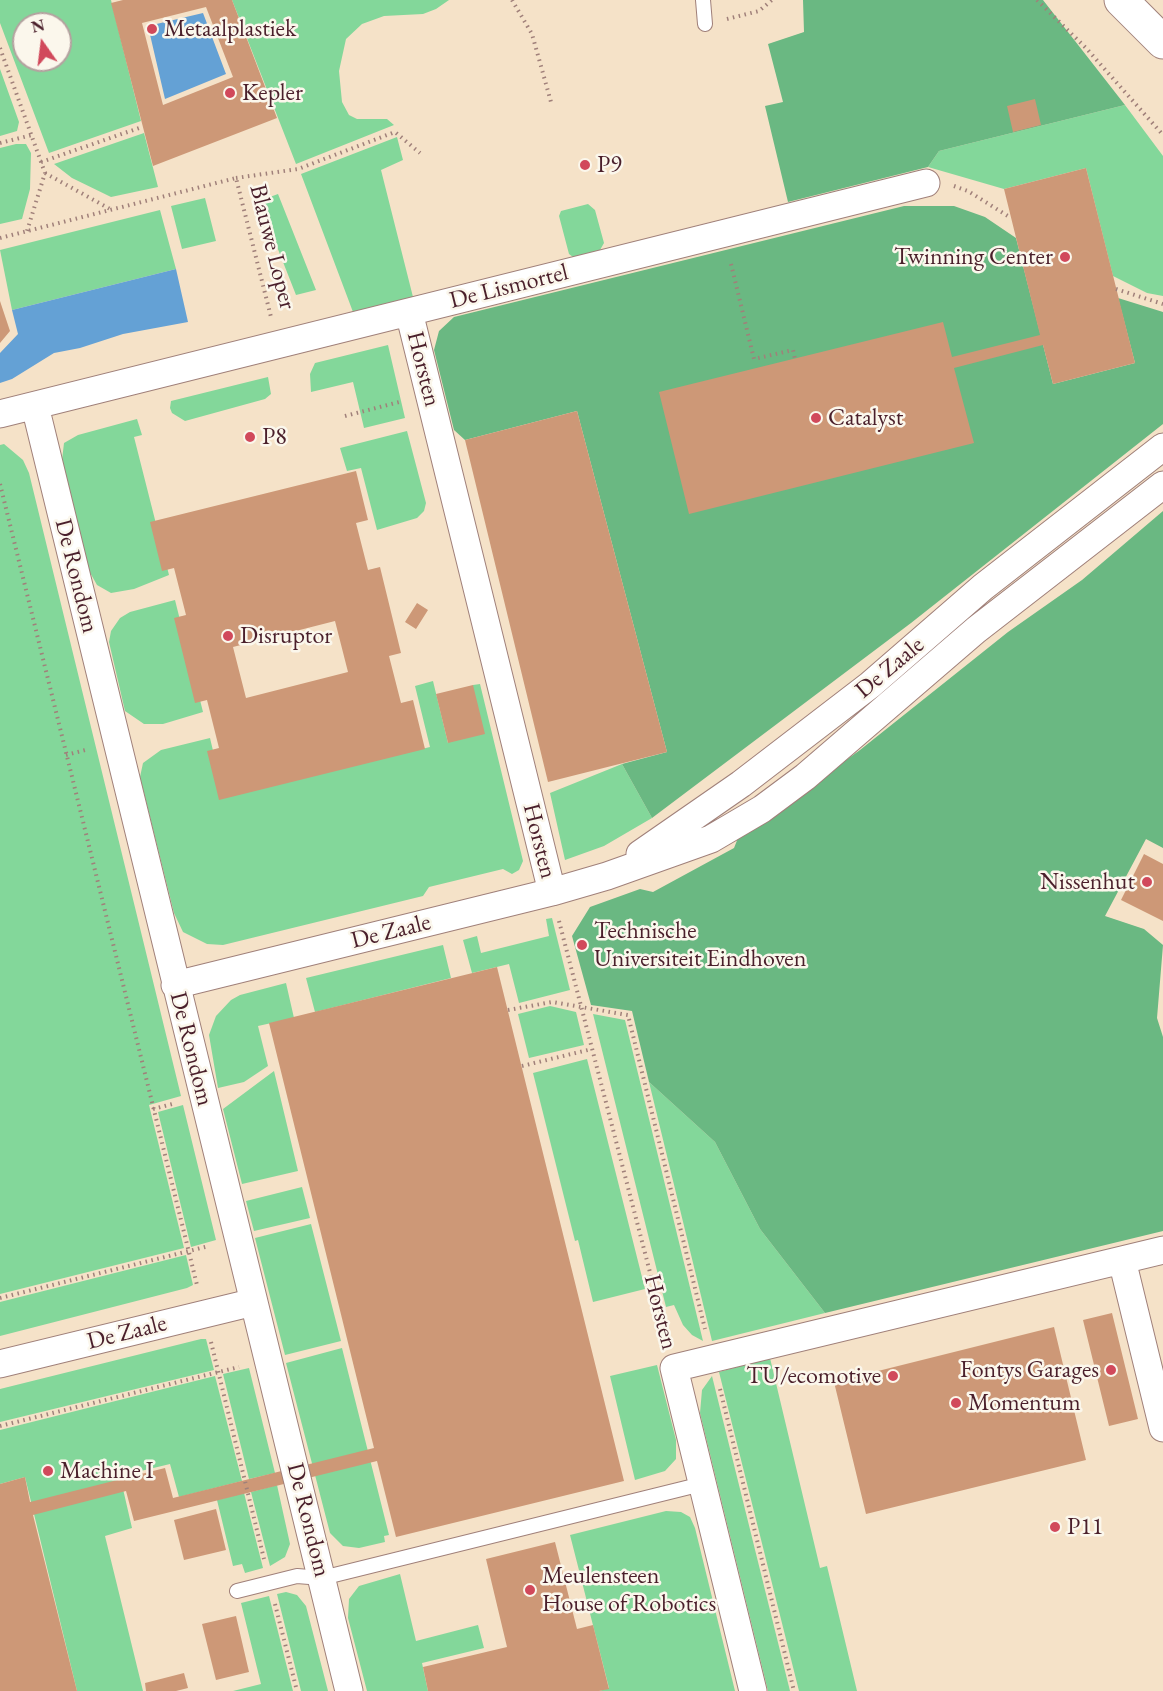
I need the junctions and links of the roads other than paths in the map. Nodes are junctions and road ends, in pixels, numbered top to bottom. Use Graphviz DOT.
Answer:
graph roads {
  1 [pos="703,0"];
  2 [pos="1121,0"];
  3 [pos="705,24"];
  4 [pos="1163,42"];
  5 [pos="927,183"];
  6 [pos="409,312"];
  7 [pos="35,406"];
  8 [pos="0,414"];
  9 [pos="1163,447"];
  10 [pos="1163,486"];
  11 [pos="607,876"];
  12 [pos="552,892"];
  13 [pos="175,985"];
  14 [pos="1163,1250"];
  15 [pos="1122,1260"];
  16 [pos="254,1302"];
  17 [pos="0,1364"];
  18 [pos="1163,1428"];
  19 [pos="702,1484"];
  20 [pos="322,1578"];
  21 [pos="237,1591"];
  22 [pos="349,1691"];
  23 [pos="753,1691"];
  1 -- 3 [label="lane"];
  2 -- 4 [label="main road"];
  5 -- 6 [label="street, De Lismortel"];
  6 -- 7 [label="street, De Lismortel"];
  6 -- 12 [label="street, Horsten"];
  7 -- 8 [label="street, De Lismortel"];
  7 -- 13 [label="street, De Rondom"];
  9 -- 11 [label="street, De Zaale"];
  10 -- 11 [label="street, De Zaale"];
  11 -- 12 [label="street, De Zaale"];
  12 -- 13 [label="street, De Zaale"];
  13 -- 16 [label="street, De Rondom"];
  14 -- 15 [label="street, Horsten"];
  15 -- 18 [label="street"];
  15 -- 19 [label="street, Horsten"];
  16 -- 17 [label="street, De Zaale"];
  16 -- 20 [label="street, De Rondom"];
  19 -- 20 [label="lane"];
  19 -- 23 [label="street, Horsten"];
  20 -- 21 [label="lane"];
  20 -- 22 [label="street, De Rondom"];
}
